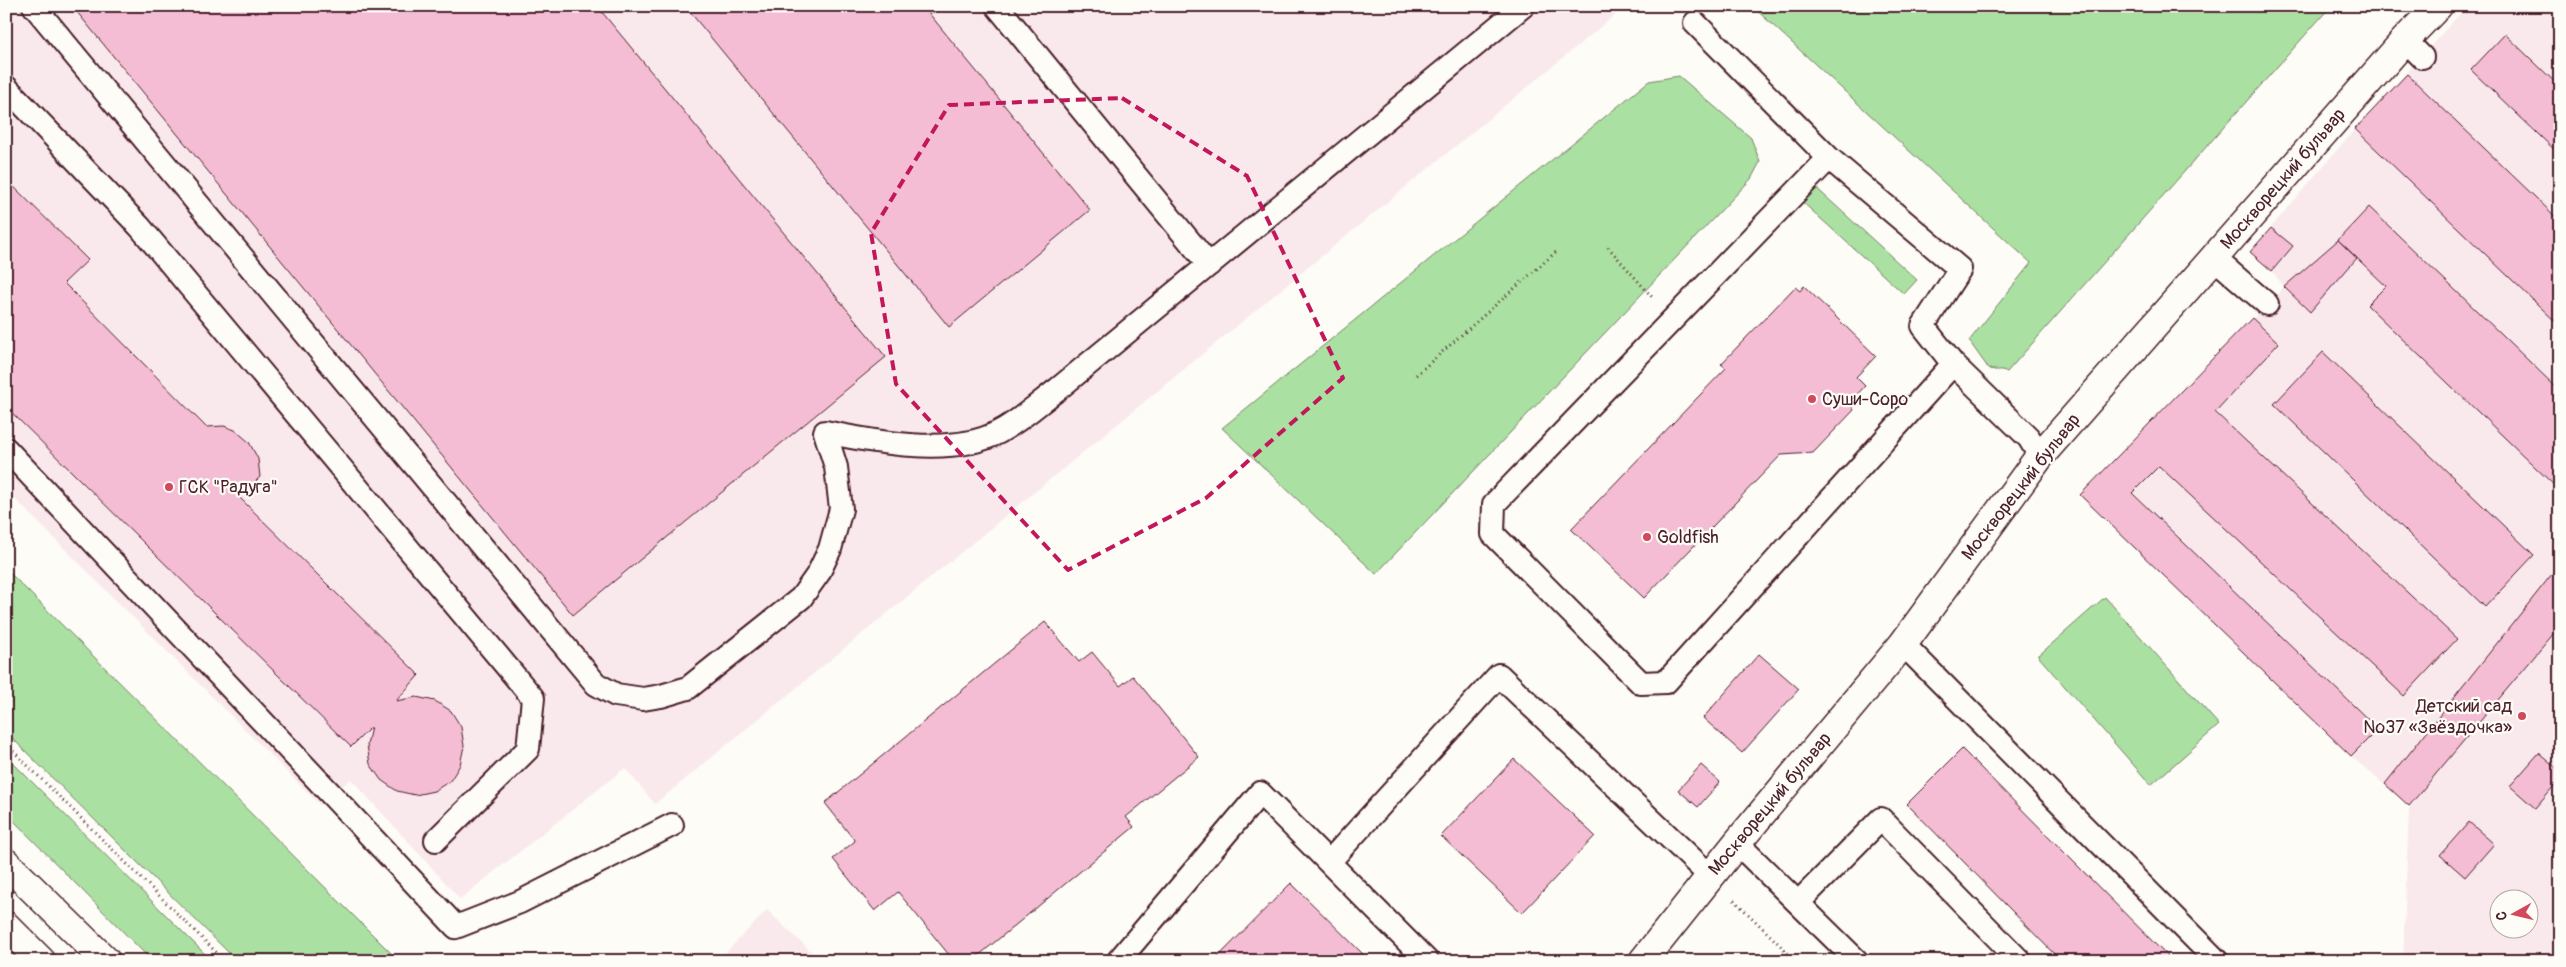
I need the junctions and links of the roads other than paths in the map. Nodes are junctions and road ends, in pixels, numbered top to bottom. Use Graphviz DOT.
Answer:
graph roads {
  1 [pos="34,6"];
  2 [pos="997,6"];
  3 [pos="1523,6"];
  4 [pos="2438,6"];
  5 [pos="1695,23"];
  6 [pos="6,87"];
  7 [pos="1829,158"];
  8 [pos="2214,258"];
  9 [pos="1209,264"];
  10 [pos="2267,304"];
  11 [pos="1953,364"];
  12 [pos="6,448"];
  13 [pos="2040,456"];
  14 [pos="1903,644"];
  15 [pos="672,825"];
  16 [pos="436,840"];
  17 [pos="1737,843"];
  18 [pos="1329,862"];
  19 [pos="6,863"];
  20 [pos="1710,876"];
  21 [pos="1798,902"];
  22 [pos="6,926"];
  23 [pos="41,961"];
  24 [pos="106,961"];
  25 [pos="1118,961"];
  26 [pos="1427,961"];
  27 [pos="1643,961"];
  28 [pos="1857,961"];
  29 [pos="2020,961"];
  30 [pos="2218,961"];
  1 -- 9 [label="lane"];
  2 -- 9 [label="lane"];
  3 -- 9 [label="lane"];
  4 -- 8 [label="street, Москворецкий бульвар"];
  5 -- 7 [label="lane"];
  6 -- 16 [label="lane"];
  7 -- 11 [label="lane"];
  7 -- 11 [label="lane"];
  8 -- 10 [label="lane"];
  8 -- 13 [label="street, Москворецкий бульвар"];
  11 -- 13 [label="lane"];
  12 -- 15 [label="lane"];
  13 -- 14 [label="street, Москворецкий бульвар"];
  14 -- 17 [label="street, Москворецкий бульвар"];
  14 -- 30 [label="lane"];
  17 -- 20 [label="street, Москворецкий бульвар"];
  17 -- 21 [label="lane"];
  18 -- 20 [label="lane"];
  18 -- 25 [label="lane"];
  18 -- 26 [label="lane"];
  19 -- 24 [label="street"];
  20 -- 27 [label="street, Москворецкий бульвар"];
  21 -- 28 [label="lane"];
  21 -- 29 [label="lane"];
  22 -- 23 [label="street"];
}
